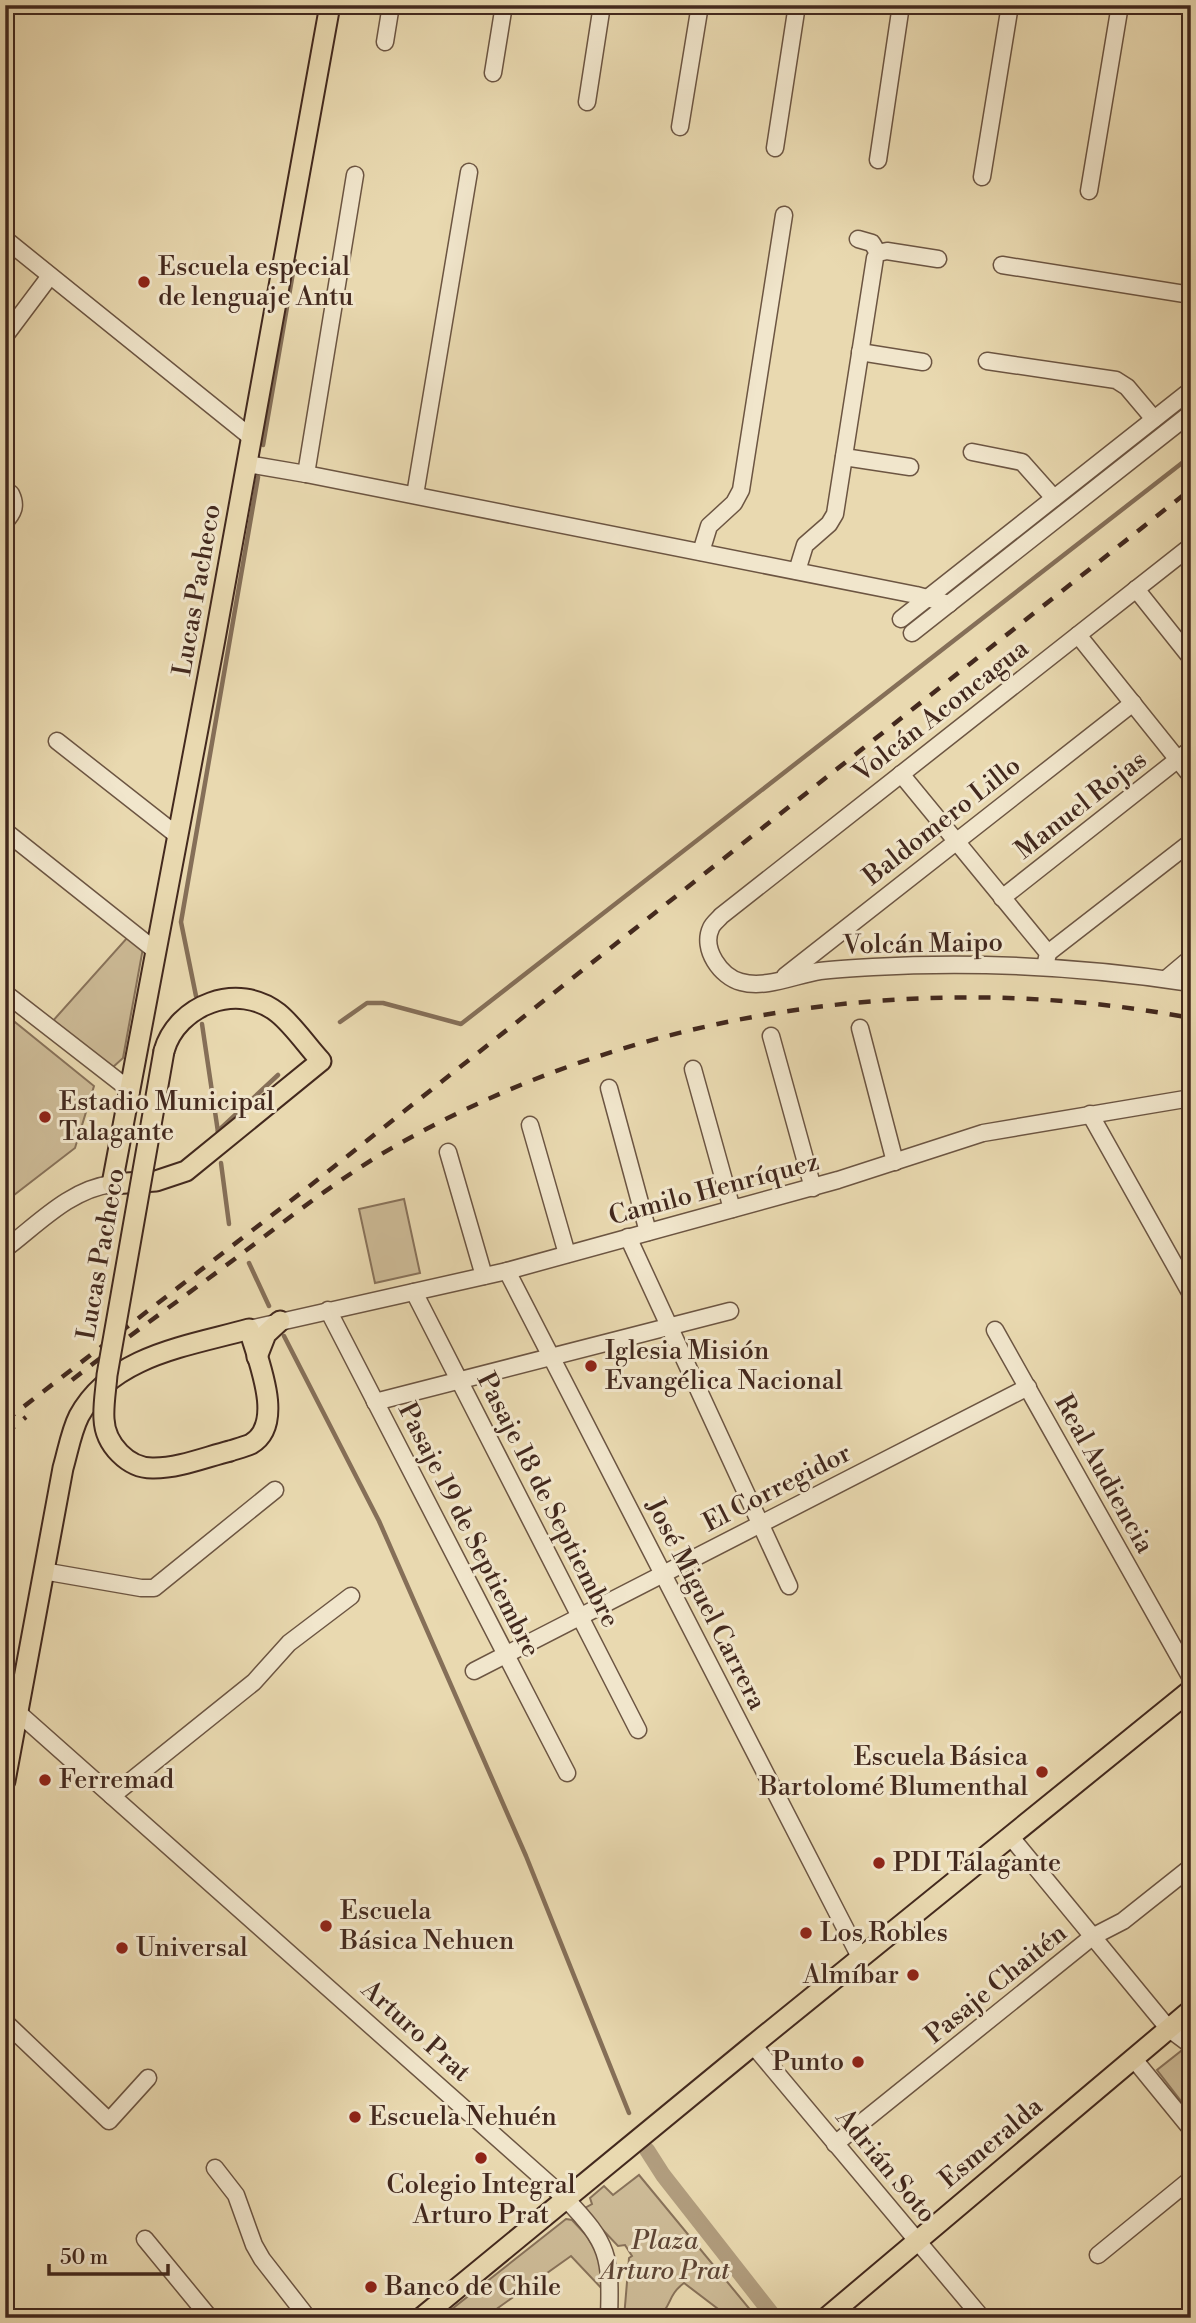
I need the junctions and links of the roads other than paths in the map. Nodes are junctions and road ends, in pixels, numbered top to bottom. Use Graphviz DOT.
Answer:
graph roads {
  1 [pos="330,5"];
  2 [pos="391,5"];
  3 [pos="503,5"];
  4 [pos="602,5"];
  5 [pos="699,5"];
  6 [pos="797,5"];
  7 [pos="901,5"];
  8 [pos="1010,5"];
  9 [pos="1120,5"];
  10 [pos="385,42"];
  11 [pos="493,73"];
  12 [pos="587,102"];
  13 [pos="680,127"];
  14 [pos="775,148"];
  15 [pos="878,160"];
  16 [pos="469,172"];
  17 [pos="355,175"];
  18 [pos="982,177"];
  19 [pos="1089,191"];
  20 [pos="784,215"];
  21 [pos="5,239"];
  22 [pos="858,239"];
  23 [pos="878,253"];
  24 [pos="938,259"];
  25 [pos="1002,265"];
  26 [pos="50,276"];
  27 [pos="1191,295"];
  28 [pos="5,336"];
  29 [pos="860,352"];
  30 [pos="987,361"];
  31 [pos="923,362"];
  32 [pos="1191,390"];
  33 [pos="1191,413"];
  34 [pos="1154,419"];
  35 [pos="252,438"];
  36 [pos="972,452"];
  37 [pos="844,457"];
  38 [pos="247,464"];
  39 [pos="910,467"];
  40 [pos="306,474"];
  41 [pos="8,491"];
  42 [pos="415,495"];
  43 [pos="1054,498"];
  44 [pos="5,522"];
  45 [pos="1191,546"];
  46 [pos="701,552"];
  47 [pos="797,571"];
  48 [pos="1136,589"];
  49 [pos="930,597"];
  50 [pos="949,604"];
  51 [pos="901,619"];
  52 [pos="912,633"];
  53 [pos="1078,635"];
  54 [pos="1191,658"];
  55 [pos="1133,703"];
  56 [pos="57,741"];
  57 [pos="1184,755"];
  58 [pos="901,774"];
  59 [pos="1191,776"];
  60 [pos="5,831"];
  61 [pos="178,836"];
  62 [pos="956,842"];
  63 [pos="1191,842"];
  64 [pos="1002,898"];
  65 [pos="721,916"];
  66 [pos="156,951"];
  67 [pos="1191,958"];
  68 [pos="1046,960"];
  69 [pos="782,979"];
  70 [pos="1166,979"];
  71 [pos="1191,983"];
  72 [pos="5,993"];
  73 [pos="860,1028"];
  74 [pos="771,1036"];
  75 [pos="693,1069"];
  76 [pos="609,1088"];
  77 [pos="131,1091"];
  78 [pos="1191,1098"];
  79 [pos="1090,1114"];
  80 [pos="530,1125"];
  81 [pos="448,1152"];
  82 [pos="895,1162"];
  83 [pos="112,1184"];
  84 [pos="813,1188"];
  85 [pos="733,1209"];
  86 [pos="648,1232"];
  87 [pos="628,1237"];
  88 [pos="5,1249"];
  89 [pos="567,1254"];
  90 [pos="507,1271"];
  91 [pos="484,1276"];
  92 [pos="414,1292"];
  93 [pos="1191,1294"];
  94 [pos="328,1310"];
  95 [pos="730,1311"];
  96 [pos="281,1321"];
  97 [pos="669,1327"];
  98 [pos="249,1329"];
  99 [pos="995,1330"];
  100 [pos="220,1338"];
  101 [pos="257,1357"];
  102 [pos="551,1357"];
  103 [pos="459,1381"];
  104 [pos="1028,1387"];
  105 [pos="375,1402"];
  106 [pos="275,1490"];
  107 [pos="760,1524"];
  108 [pos="43,1570"];
  109 [pos="663,1574"];
  110 [pos="789,1586"];
  111 [pos="351,1596"];
  112 [pos="580,1617"];
  113 [pos="506,1655"];
  114 [pos="474,1671"];
  115 [pos="1191,1678"];
  116 [pos="1191,1690"];
  117 [pos="12,1707"];
  118 [pos="638,1730"];
  119 [pos="567,1773"];
  120 [pos="5,1781"];
  121 [pos="112,1796"];
  122 [pos="1010,1836"];
  123 [pos="1191,1867"];
  124 [pos="1093,1937"];
  125 [pos="861,1959"];
  126 [pos="1191,2010"];
  127 [pos="5,2022"];
  128 [pos="1168,2028"];
  129 [pos="753,2045"];
  130 [pos="1191,2045"];
  131 [pos="1133,2058"];
  132 [pos="148,2078"];
  133 [pos="1191,2129"];
  134 [pos="835,2144"];
  135 [pos="215,2168"];
  136 [pos="1191,2179"];
  137 [pos="566,2199"];
  138 [pos="145,2239"];
  139 [pos="916,2240"];
  140 [pos="1098,2255"];
  141 [pos="210,2318"];
  142 [pos="308,2318"];
  143 [pos="421,2318"];
  144 [pos="609,2318"];
  145 [pos="826,2318"];
  146 [pos="982,2318"];
  1 -- 35 [label="main road, Lucas Pacheco"];
  2 -- 10 [label="street"];
  3 -- 11 [label="street"];
  4 -- 12 [label="street"];
  5 -- 13 [label="street"];
  6 -- 14 [label="street"];
  7 -- 15 [label="street"];
  8 -- 18 [label="street"];
  9 -- 19 [label="street"];
  16 -- 42 [label="street"];
  17 -- 40 [label="street"];
  20 -- 46 [label="street"];
  21 -- 26 [label="street"];
  22 -- 23 [label="street"];
  23 -- 24 [label="street"];
  23 -- 29 [label="street"];
  25 -- 27 [label="street"];
  26 -- 28 [label="street"];
  26 -- 35 [label="street"];
  29 -- 31 [label="street"];
  29 -- 37 [label="street"];
  30 -- 34 [label="street"];
  32 -- 34 [label="street"];
  33 -- 50 [label="street"];
  34 -- 43 [label="street"];
  35 -- 38 [label="main road, Lucas Pacheco"];
  36 -- 43 [label="street"];
  37 -- 39 [label="street"];
  37 -- 47 [label="street"];
  38 -- 40 [label="street"];
  38 -- 61 [label="main road, Lucas Pacheco"];
  40 -- 42 [label="street"];
  41 -- 44 [label="street"];
  42 -- 46 [label="street"];
  43 -- 49 [label="street"];
  45 -- 48 [label="street, Volcán Aconcagua"];
  46 -- 47 [label="street"];
  47 -- 49 [label="street"];
  48 -- 53 [label="street, Volcán Aconcagua"];
  48 -- 54 [label="street"];
  49 -- 50 [label="street"];
  49 -- 51 [label="street"];
  50 -- 52 [label="street"];
  53 -- 55 [label="street"];
  53 -- 58 [label="street, Volcán Aconcagua"];
  55 -- 57 [label="street"];
  55 -- 62 [label="street, Baldomero Lillo"];
  56 -- 61 [label="street"];
  57 -- 59 [label="street"];
  57 -- 64 [label="street, Manuel Rojas"];
  58 -- 62 [label="street"];
  58 -- 65 [label="street, Volcán Aconcagua"];
  60 -- 66 [label="street"];
  61 -- 66 [label="main road, Lucas Pacheco"];
  62 -- 64 [label="street"];
  62 -- 69 [label="street, Baldomero Lillo"];
  63 -- 68 [label="street"];
  64 -- 68 [label="street"];
  65 -- 69 [label="street, Volcán Maipo"];
  66 -- 77 [label="main road, Lucas Pacheco"];
  67 -- 70 [label="street"];
  68 -- 69 [label="street, Volcán Maipo"];
  68 -- 70 [label="street, Volcán Maipo"];
  70 -- 71 [label="street, Volcán Maipo"];
  72 -- 77 [label="street"];
  73 -- 82 [label="street"];
  74 -- 84 [label="street"];
  75 -- 85 [label="street"];
  76 -- 86 [label="street"];
  77 -- 83 [label="main road, Lucas Pacheco"];
  78 -- 79 [label="street, Camilo Henríquez"];
  79 -- 82 [label="street, Camilo Henríquez"];
  79 -- 93 [label="street"];
  80 -- 89 [label="street"];
  81 -- 91 [label="street"];
  82 -- 84 [label="street, Camilo Henríquez"];
  83 -- 88 [label="street"];
  83 -- 101 [label="main road, Lucas Pacheco, bridge"];
  84 -- 85 [label="street, Camilo Henríquez"];
  85 -- 86 [label="street, Camilo Henríquez"];
  86 -- 87 [label="street, Camilo Henríquez"];
  87 -- 89 [label="street, Camilo Henríquez"];
  87 -- 97 [label="street"];
  89 -- 90 [label="street, Camilo Henríquez"];
  90 -- 91 [label="street, Camilo Henríquez"];
  90 -- 102 [label="street, José Miguel Carrera"];
  91 -- 92 [label="street, Camilo Henríquez"];
  92 -- 94 [label="street, Camilo Henríquez"];
  92 -- 103 [label="street, Pasaje 18 de Septiembre"];
  94 -- 96 [label="street, Camilo Henríquez"];
  94 -- 105 [label="street, Pasaje 19 de Septiembre"];
  95 -- 97 [label="street"];
  96 -- 98 [label="street, Camilo Henríquez"];
  96 -- 101 [label="main road"];
  97 -- 102 [label="street"];
  97 -- 107 [label="street"];
  98 -- 100 [label="main road, Lucas Pacheco"];
  98 -- 101 [label="main road, Lucas Pacheco"];
  99 -- 104 [label="street, Real Audiencia"];
  100 -- 101 [label="main road"];
  100 -- 108 [label="main road, Lucas Pacheco"];
  102 -- 103 [label="street"];
  102 -- 109 [label="street, José Miguel Carrera"];
  103 -- 105 [label="street"];
  103 -- 112 [label="street, Pasaje 18 de Septiembre"];
  104 -- 107 [label="street, El Corregidor"];
  104 -- 115 [label="street, Real Audiencia"];
  105 -- 113 [label="street, Pasaje 19 de Septiembre"];
  106 -- 108 [label="street"];
  107 -- 109 [label="street, El Corregidor"];
  107 -- 110 [label="street"];
  108 -- 117 [label="main road, Lucas Pacheco"];
  109 -- 112 [label="street, El Corregidor"];
  109 -- 125 [label="street, José Miguel Carrera"];
  111 -- 121 [label="street"];
  112 -- 113 [label="street, El Corregidor"];
  112 -- 118 [label="street, Pasaje 18 de Septiembre"];
  113 -- 114 [label="street, El Corregidor"];
  113 -- 119 [label="street, Pasaje 19 de Septiembre"];
  116 -- 122 [label="main road"];
  117 -- 120 [label="main road, Lucas Pacheco"];
  117 -- 121 [label="street, Arturo Prat"];
  121 -- 137 [label="street, Arturo Prat"];
  122 -- 124 [label="street"];
  122 -- 125 [label="main road"];
  123 -- 124 [label="street, Pasaje Chaitén"];
  124 -- 128 [label="street"];
  124 -- 134 [label="street, Pasaje Chaitén"];
  125 -- 129 [label="main road"];
  126 -- 128 [label="main road, Esmeralda"];
  127 -- 132 [label="street"];
  128 -- 130 [label="street"];
  128 -- 131 [label="main road, Esmeralda"];
  129 -- 134 [label="street, Adrián Soto"];
  129 -- 137 [label="main road"];
  131 -- 133 [label="street"];
  131 -- 139 [label="main road, Esmeralda"];
  134 -- 139 [label="street, Adrián Soto"];
  135 -- 142 [label="street"];
  136 -- 140 [label="street"];
  137 -- 143 [label="main road"];
  137 -- 144 [label="street, Arturo Prat"];
  138 -- 141 [label="street"];
  139 -- 145 [label="main road, Esmeralda"];
  139 -- 146 [label="street, Adrián Soto"];
}
